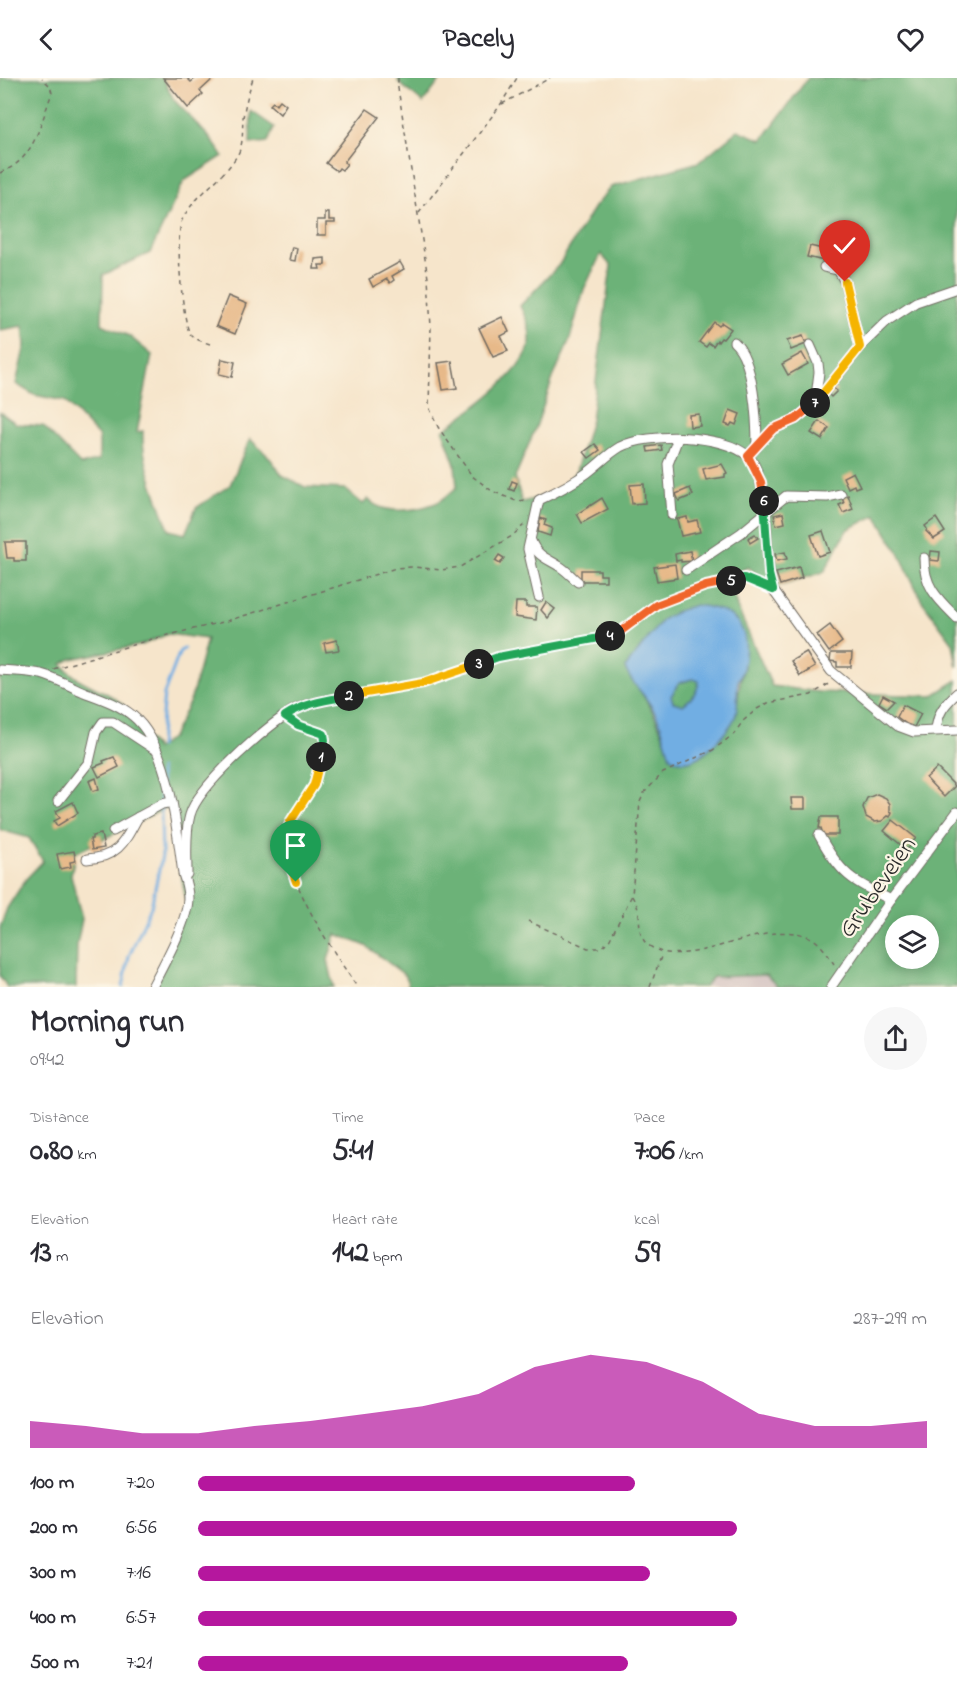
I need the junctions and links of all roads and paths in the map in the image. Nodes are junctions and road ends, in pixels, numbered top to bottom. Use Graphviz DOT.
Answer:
graph roads {
  1 [pos="42,78"];
  2 [pos="254,78"];
  3 [pos="398,78"];
  4 [pos="517,78"];
  5 [pos="550,78"];
  6 [pos="499,107"];
  7 [pos="0,173"];
  8 [pos="418,214"];
  9 [pos="824,267"];
  10 [pos="957,288"];
  11 [pos="734,342"];
  12 [pos="210,344"];
  13 [pos="810,345"];
  14 [pos="860,347"];
  15 [pos="818,400"];
  16 [pos="678,438"];
  17 [pos="757,447"];
  18 [pos="748,456"];
  19 [pos="841,494"];
  20 [pos="539,500"];
  21 [pos="536,514"];
  22 [pos="766,514"];
  23 [pos="672,515"];
  24 [pos="531,538"];
  25 [pos="924,558"];
  26 [pos="686,570"];
  27 [pos="578,582"];
  28 [pos="773,590"];
  29 [pos="539,597"];
  30 [pos="957,618"];
  31 [pos="0,670"];
  32 [pos="41,674"];
  33 [pos="838,678"];
  34 [pos="957,693"];
  35 [pos="327,700"];
  36 [pos="285,716"];
  37 [pos="936,730"];
  38 [pos="957,730"];
  39 [pos="156,751"];
  40 [pos="58,801"];
  41 [pos="172,802"];
  42 [pos="957,812"];
  43 [pos="138,817"];
  44 [pos="113,831"];
  45 [pos="819,835"];
  46 [pos="87,859"];
  47 [pos="188,886"];
  48 [pos="632,895"];
  49 [pos="891,900"];
  50 [pos="528,921"];
  51 [pos="663,953"];
  52 [pos="840,974"];
  53 [pos="152,987"];
  54 [pos="357,987"];
  55 [pos="650,987"];
  56 [pos="831,987"];
  1 -- 7 [label="path"];
  2 -- 12 [label="path"];
  3 -- 8 [label="path"];
  4 -- 6 [label="path"];
  5 -- 6 [label="path"];
  6 -- 8 [label="path"];
  8 -- 20 [label="path"];
  9 -- 14 [label="street"];
  10 -- 14 [label="street"];
  11 -- 17 [label="street"];
  13 -- 15 [label="street"];
  14 -- 15 [label="street"];
  15 -- 17 [label="street"];
  16 -- 18 [label="street"];
  16 -- 20 [label="street"];
  16 -- 23 [label="street"];
  17 -- 18 [label="street"];
  18 -- 22 [label="street"];
  19 -- 22 [label="street"];
  20 -- 21 [label="street"];
  21 -- 24 [label="street"];
  21 -- 32 [label="path"];
  22 -- 26 [label="street"];
  22 -- 28 [label="street"];
  24 -- 27 [label="street"];
  24 -- 29 [label="street"];
  25 -- 30 [label="street"];
  28 -- 33 [label="street"];
  28 -- 35 [label="path"];
  31 -- 32 [label="street"];
  32 -- 39 [label="street"];
  33 -- 37 [label="street"];
  33 -- 48 [label="path"];
  34 -- 37 [label="street"];
  35 -- 36 [label="street"];
  36 -- 47 [label="street"];
  36 -- 54 [label="path"];
  37 -- 38 [label="street"];
  39 -- 40 [label="street"];
  39 -- 41 [label="street"];
  41 -- 43 [label="street"];
  41 -- 47 [label="street"];
  42 -- 49 [label="street, Grubeveien"];
  43 -- 44 [label="street"];
  43 -- 46 [label="street"];
  45 -- 49 [label="street"];
  47 -- 53 [label="street"];
  48 -- 50 [label="path"];
  48 -- 51 [label="path"];
  49 -- 52 [label="street, Grubeveien"];
  51 -- 52 [label="path"];
  51 -- 55 [label="path"];
  52 -- 56 [label="street, Grubeveien"];
}
